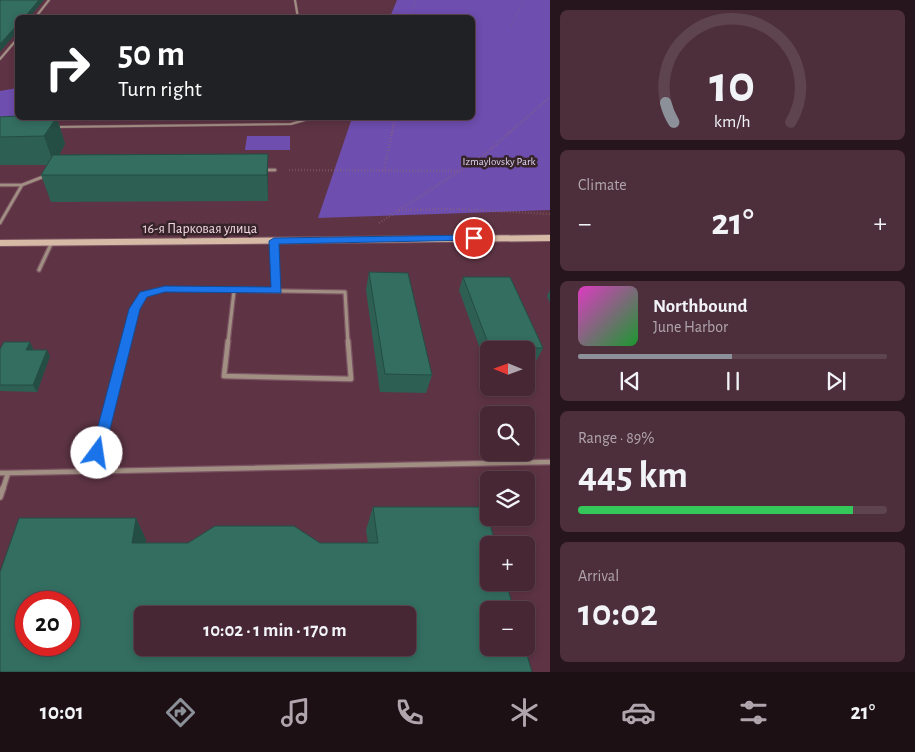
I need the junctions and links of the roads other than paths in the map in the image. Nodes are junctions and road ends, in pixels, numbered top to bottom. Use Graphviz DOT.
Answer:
graph roads {
  1 [pos="49,0"];
  2 [pos="295,0"];
  3 [pos="37,15"];
  4 [pos="298,15"];
  5 [pos="15,42"];
  6 [pos="0,59"];
  7 [pos="305,120"];
  8 [pos="48,127"];
  9 [pos="255,170"];
  10 [pos="275,170"];
  11 [pos="53,173"];
  12 [pos="0,185"];
  13 [pos="22,185"];
  14 [pos="0,223"];
  15 [pos="550,238"];
  16 [pos="274,241"];
  17 [pos="52,242"];
  18 [pos="0,243"];
  19 [pos="38,270"];
  20 [pos="234,290"];
  21 [pos="277,291"];
  22 [pos="550,462"];
  23 [pos="93,471"];
  24 [pos="0,473"];
  25 [pos="8,473"];
  26 [pos="0,497"];
  1 -- 3 [label="lane"];
  2 -- 4 [label="lane"];
  5 -- 6 [label="lane"];
  7 -- 8 [label="lane"];
  9 -- 10 [label="lane"];
  11 -- 13 [label="lane"];
  12 -- 13 [label="lane"];
  13 -- 14 [label="lane"];
  15 -- 16 [label="main road, 16-я Парковая улица"];
  16 -- 17 [label="main road, 16-я Парковая улица"];
  16 -- 21 [label="lane"];
  17 -- 18 [label="main road, 16-я Парковая улица"];
  17 -- 19 [label="lane"];
  20 -- 21 [label="lane"];
  20 -- 21 [label="lane"];
  20 -- 23 [label="lane"];
  22 -- 23 [label="lane"];
  23 -- 25 [label="lane"];
  24 -- 25 [label="lane"];
  25 -- 26 [label="lane"];
}
